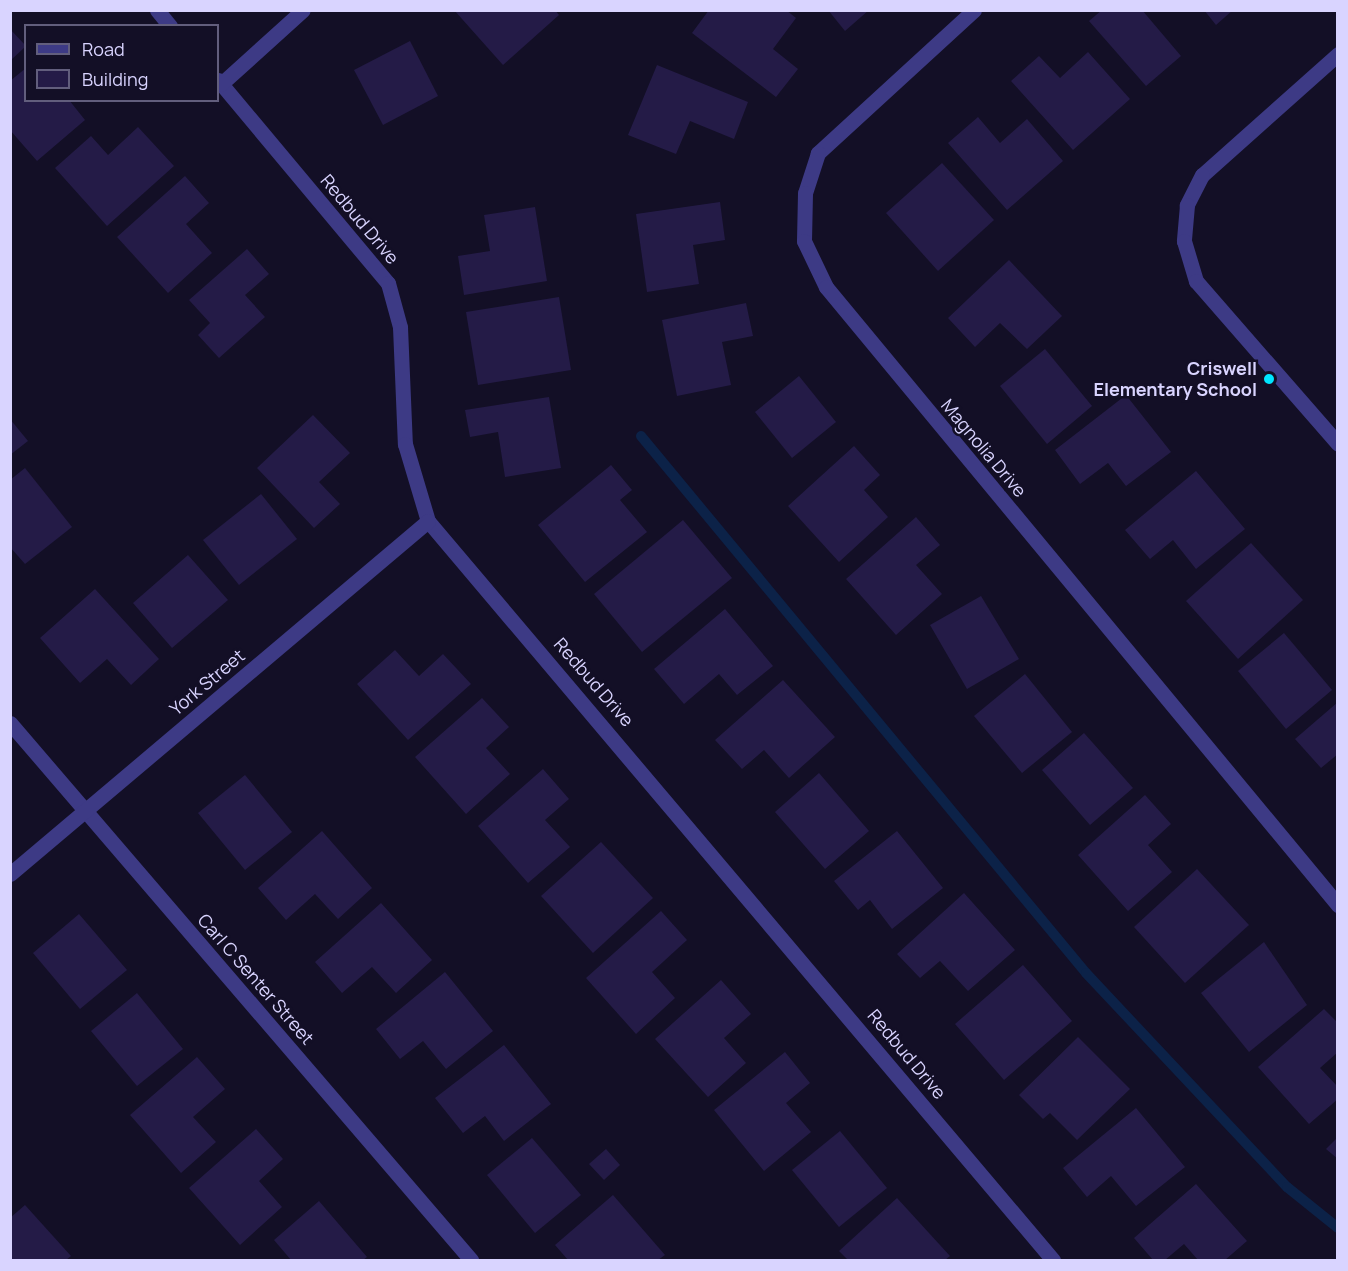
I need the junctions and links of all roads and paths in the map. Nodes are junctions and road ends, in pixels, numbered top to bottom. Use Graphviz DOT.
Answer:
graph roads {
  1 [pos="157,10"];
  2 [pos="303,10"];
  3 [pos="974,10"];
  4 [pos="168,24"];
  5 [pos="1338,54"];
  6 [pos="219,82"];
  7 [pos="1338,444"];
  8 [pos="428,520"];
  9 [pos="10,723"];
  10 [pos="86,810"];
  11 [pos="10,874"];
  12 [pos="1338,905"];
  13 [pos="471,1260"];
  14 [pos="1053,1260"];
  1 -- 4 [label="street"];
  2 -- 6 [label="street"];
  3 -- 12 [label="street, Magnolia Drive"];
  5 -- 7 [label="street"];
  6 -- 8 [label="street, Redbud Drive"];
  8 -- 10 [label="street, York Street"];
  8 -- 14 [label="street, Redbud Drive"];
  9 -- 10 [label="street, Carl C Senter Street"];
  10 -- 11 [label="street, York Street"];
  10 -- 13 [label="street, Carl C Senter Street"];
}
